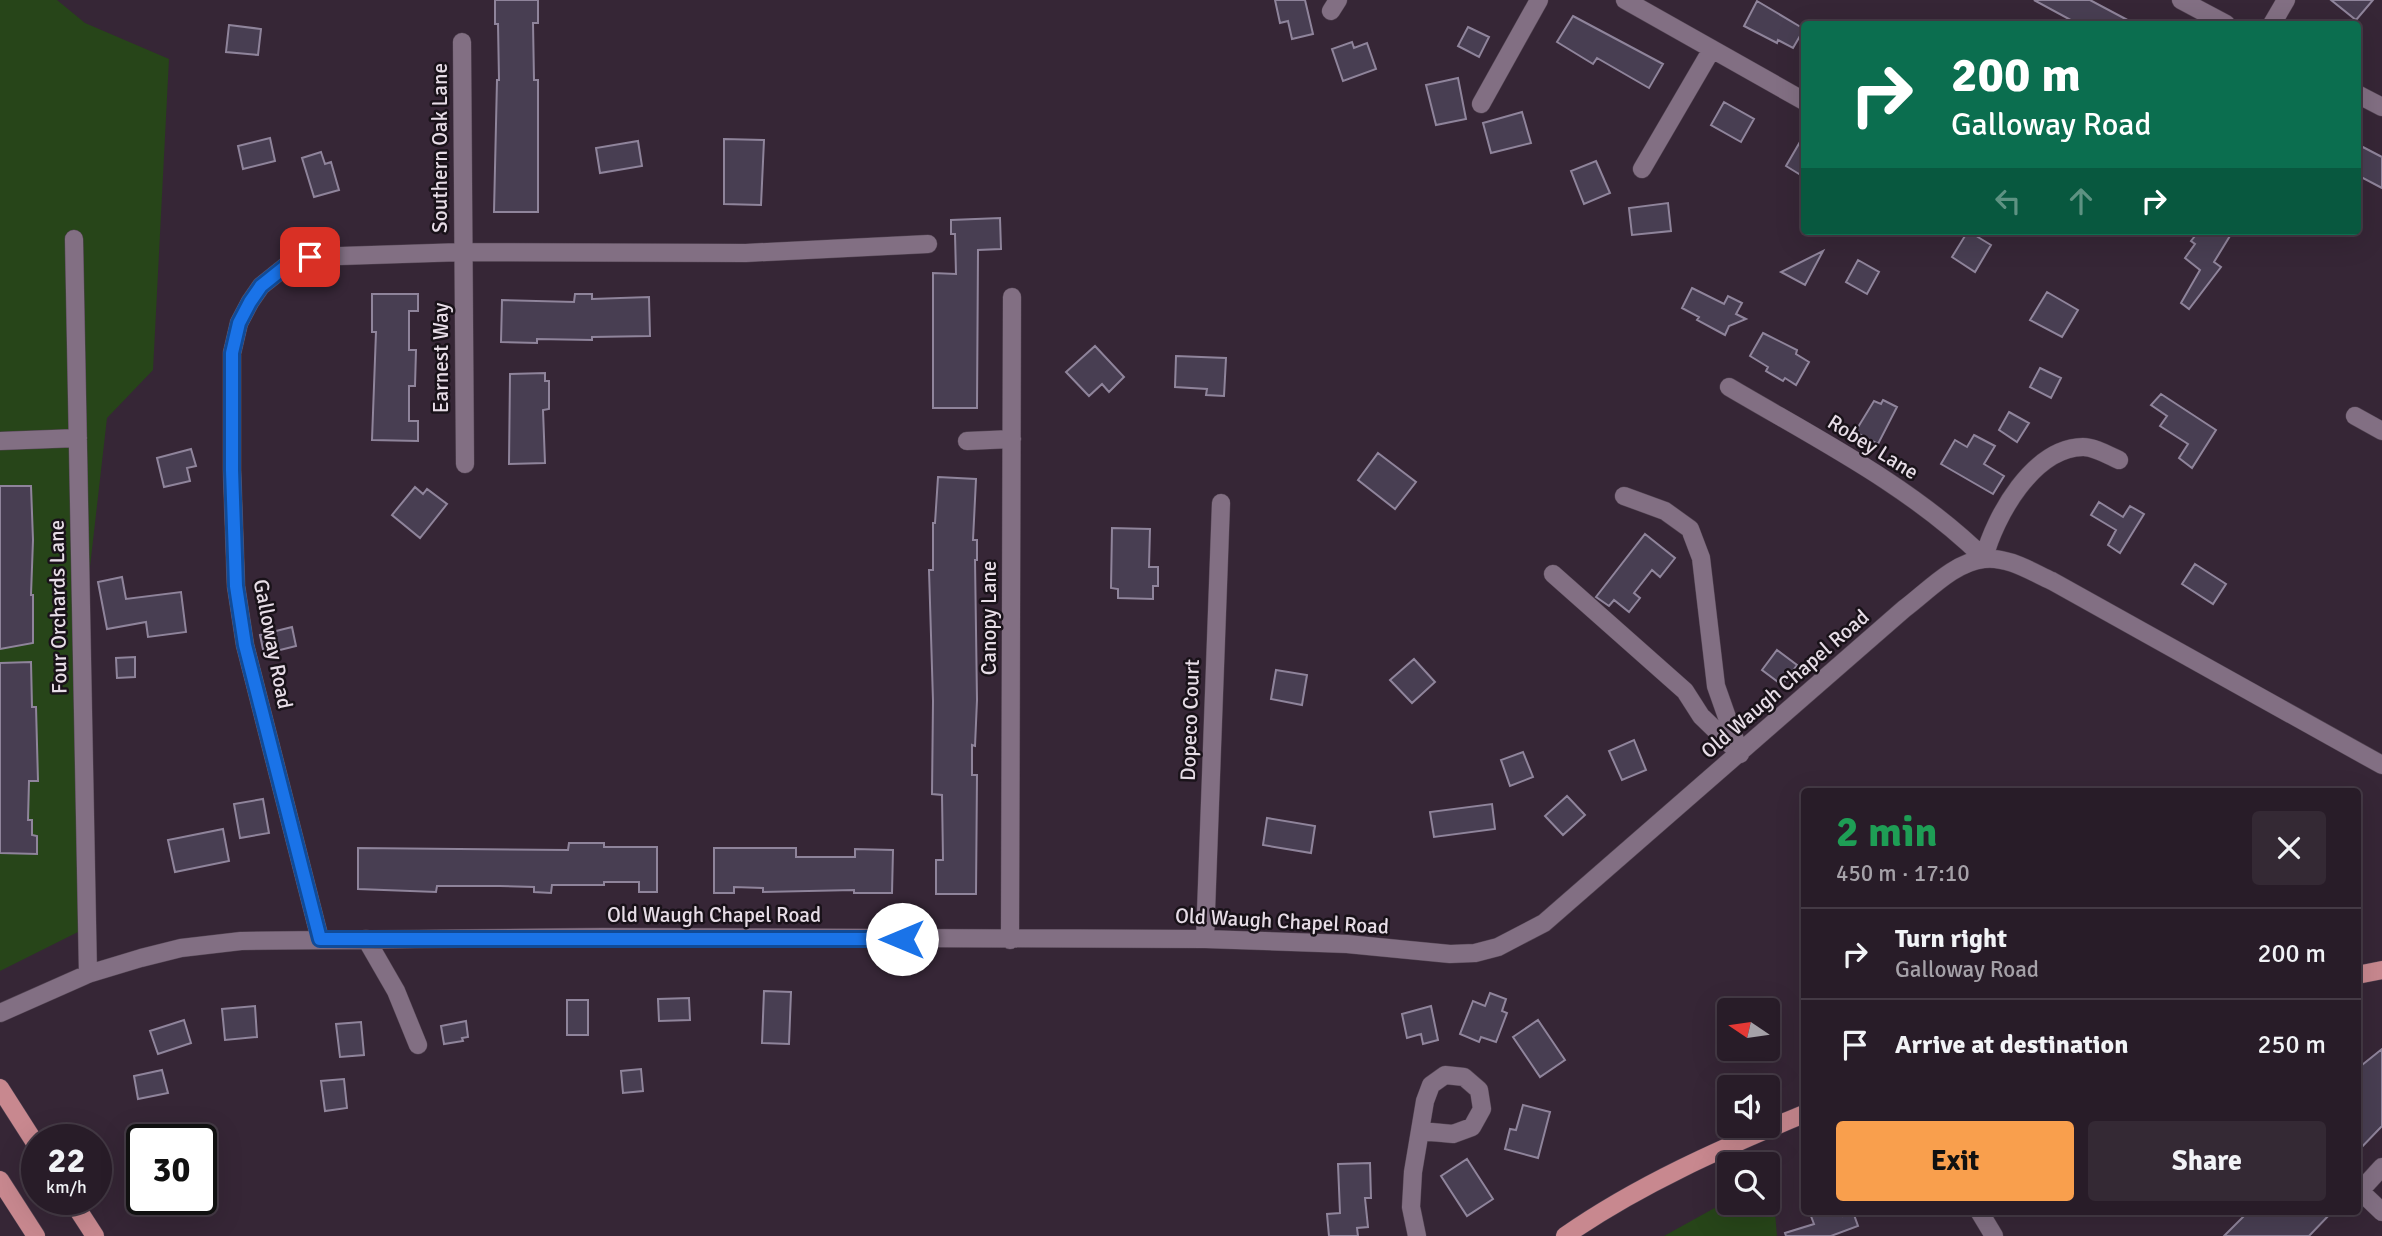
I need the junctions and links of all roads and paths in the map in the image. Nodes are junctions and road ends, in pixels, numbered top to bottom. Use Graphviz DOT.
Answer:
graph roads {
  1 [pos="1539,0"];
  2 [pos="1625,0"];
  3 [pos="2181,0"];
  4 [pos="2286,0"];
  5 [pos="2220,21"];
  6 [pos="2274,21"];
  7 [pos="462,43"];
  8 [pos="1712,49"];
  9 [pos="2361,96"];
  10 [pos="1801,99"];
  11 [pos="1481,104"];
  12 [pos="2382,107"];
  13 [pos="1642,169"];
  14 [pos="74,239"];
  15 [pos="928,244"];
  16 [pos="464,252"];
  17 [pos="1012,297"];
  18 [pos="1729,387"];
  19 [pos="2355,416"];
  20 [pos="2382,431"];
  21 [pos="78,438"];
  22 [pos="1012,439"];
  23 [pos="0,441"];
  24 [pos="967,441"];
  25 [pos="2119,460"];
  26 [pos="465,464"];
  27 [pos="1623,496"];
  28 [pos="1221,503"];
  29 [pos="1984,558"];
  30 [pos="1553,574"];
  31 [pos="1740,754"];
  32 [pos="2382,765"];
  33 [pos="320,939"];
  34 [pos="366,939"];
  35 [pos="1205,939"];
  36 [pos="1010,940"];
  37 [pos="2382,970"];
  38 [pos="88,974"];
  39 [pos="2361,974"];
  40 [pos="0,1013"];
  41 [pos="418,1045"];
  42 [pos="0,1088"];
  43 [pos="1801,1115"];
  44 [pos="23,1124"];
  45 [pos="1421,1131"];
  46 [pos="2382,1167"];
  47 [pos="0,1180"];
  48 [pos="2361,1186"];
  49 [pos="2361,1192"];
  50 [pos="2382,1212"];
  51 [pos="81,1215"];
  52 [pos="1981,1215"];
  53 [pos="36,1236"];
  54 [pos="95,1236"];
  55 [pos="1418,1236"];
  56 [pos="1565,1236"];
  57 [pos="1994,1236"];
  1 -- 11 [label="street"];
  2 -- 8 [label="street"];
  3 -- 5 [label="street"];
  4 -- 6 [label="street"];
  7 -- 16 [label="street, Southern Oak Lane"];
  8 -- 10 [label="street"];
  8 -- 13 [label="street"];
  9 -- 12 [label="street"];
  14 -- 21 [label="street, Four Orchards Lane"];
  15 -- 16 [label="street, Galloway Road"];
  16 -- 26 [label="street, Earnest Way"];
  16 -- 33 [label="street, Galloway Road"];
  17 -- 22 [label="street, Canopy Lane"];
  18 -- 29 [label="street, Robey Lane"];
  19 -- 20 [label="street"];
  21 -- 23 [label="street"];
  21 -- 38 [label="street, Four Orchards Lane"];
  22 -- 24 [label="street"];
  22 -- 36 [label="street, Canopy Lane"];
  25 -- 29 [label="street"];
  27 -- 31 [label="street"];
  28 -- 35 [label="street, Dopeco Court"];
  29 -- 31 [label="street, Old Waugh Chapel Road"];
  29 -- 32 [label="street"];
  30 -- 31 [label="street"];
  31 -- 35 [label="street, Old Waugh Chapel Road"];
  33 -- 34 [label="street, Old Waugh Chapel Road"];
  33 -- 38 [label="street, Old Waugh Chapel Road"];
  34 -- 36 [label="street, Old Waugh Chapel Road"];
  34 -- 41 [label="street"];
  35 -- 36 [label="street, Old Waugh Chapel Road"];
  37 -- 39 [label="main road"];
  38 -- 40 [label="street, Old Waugh Chapel Road"];
  42 -- 44 [label="main road"];
  43 -- 56 [label="main road"];
  45 -- 55 [label="street"];
  46 -- 48 [label="street"];
  47 -- 53 [label="main road"];
  49 -- 50 [label="street"];
  51 -- 54 [label="main road"];
  52 -- 57 [label="street"];
}
